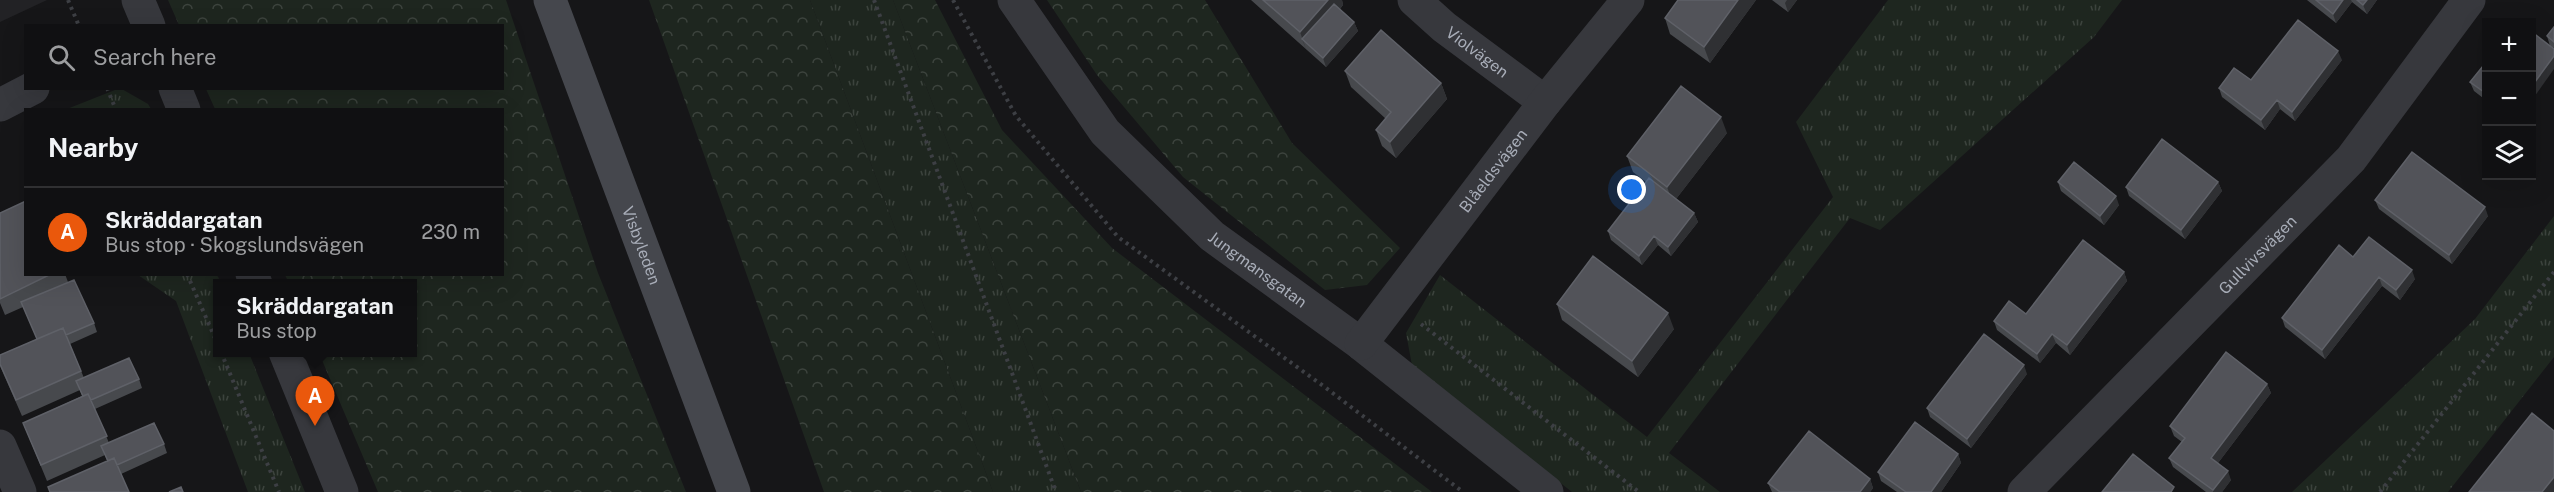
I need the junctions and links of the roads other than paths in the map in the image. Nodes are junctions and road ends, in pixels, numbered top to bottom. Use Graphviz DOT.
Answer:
graph roads {
  1 [pos="138,0"];
  2 [pos="550,0"];
  3 [pos="1014,0"];
  4 [pos="1414,0"];
  5 [pos="1628,0"];
  6 [pos="2469,0"];
  7 [pos="149,24"];
  8 [pos="29,90"];
  9 [pos="176,90"];
  10 [pos="1545,102"];
  11 [pos="0,105"];
  12 [pos="183,108"];
  13 [pos="1361,344"];
  14 [pos="287,357"];
  15 [pos="0,446"];
  16 [pos="20,492"];
  17 [pos="342,492"];
  18 [pos="734,492"];
  19 [pos="1547,492"];
  20 [pos="2024,492"];
  1 -- 7 [label="street"];
  2 -- 18 [label="main road, Visbyleden"];
  3 -- 13 [label="street, Jungmansgatan"];
  4 -- 10 [label="street, Violvägen"];
  5 -- 10 [label="street, Blåeldsvägen"];
  6 -- 20 [label="street, Gullvivsvägen"];
  8 -- 11 [label="street"];
  9 -- 12 [label="street"];
  10 -- 13 [label="street, Blåeldsvägen"];
  13 -- 19 [label="street, Jungmansgatan"];
  14 -- 17 [label="street"];
  15 -- 16 [label="street"];
}
